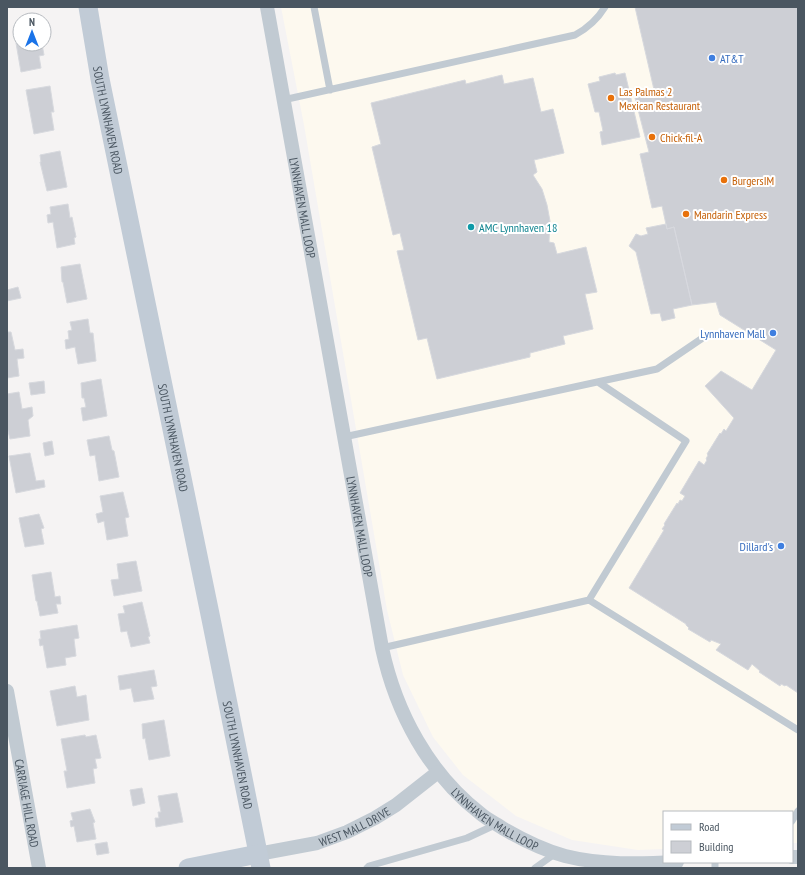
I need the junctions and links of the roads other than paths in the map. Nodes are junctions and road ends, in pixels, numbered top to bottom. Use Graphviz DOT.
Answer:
graph roads {
  1 [pos="88,7"];
  2 [pos="266,7"];
  3 [pos="314,7"];
  4 [pos="605,7"];
  5 [pos="330,90"];
  6 [pos="283,100"];
  7 [pos="707,335"];
  8 [pos="598,382"];
  9 [pos="344,437"];
  10 [pos="589,600"];
  11 [pos="382,648"];
  12 [pos="8,699"];
  13 [pos="798,730"];
  14 [pos="438,772"];
  15 [pos="497,824"];
  16 [pos="556,853"];
  17 [pos="259,861"];
  18 [pos="663,862"];
  19 [pos="39,868"];
  20 [pos="189,868"];
  21 [pos="367,868"];
  22 [pos="535,868"];
  1 -- 17 [label="street, SOUTH LYNNHAVEN ROAD"];
  2 -- 6 [label="street, LYNNHAVEN MALL LOOP"];
  3 -- 5 [label="lane"];
  4 -- 5 [label="lane"];
  5 -- 6 [label="lane"];
  6 -- 9 [label="street, LYNNHAVEN MALL LOOP"];
  7 -- 8 [label="lane"];
  8 -- 9 [label="lane"];
  8 -- 10 [label="lane"];
  9 -- 11 [label="street, LYNNHAVEN MALL LOOP"];
  10 -- 11 [label="lane"];
  10 -- 13 [label="lane"];
  11 -- 14 [label="street, LYNNHAVEN MALL LOOP"];
  12 -- 19 [label="street, CARRIAGE HILL ROAD"];
  14 -- 15 [label="street, LYNNHAVEN MALL LOOP"];
  14 -- 17 [label="street, WEST MALL DRIVE"];
  15 -- 16 [label="street, LYNNHAVEN MALL LOOP"];
  15 -- 21 [label="lane"];
  16 -- 18 [label="street, LYNNHAVEN MALL LOOP"];
  16 -- 22 [label="lane"];
  17 -- 20 [label="street"];
}
